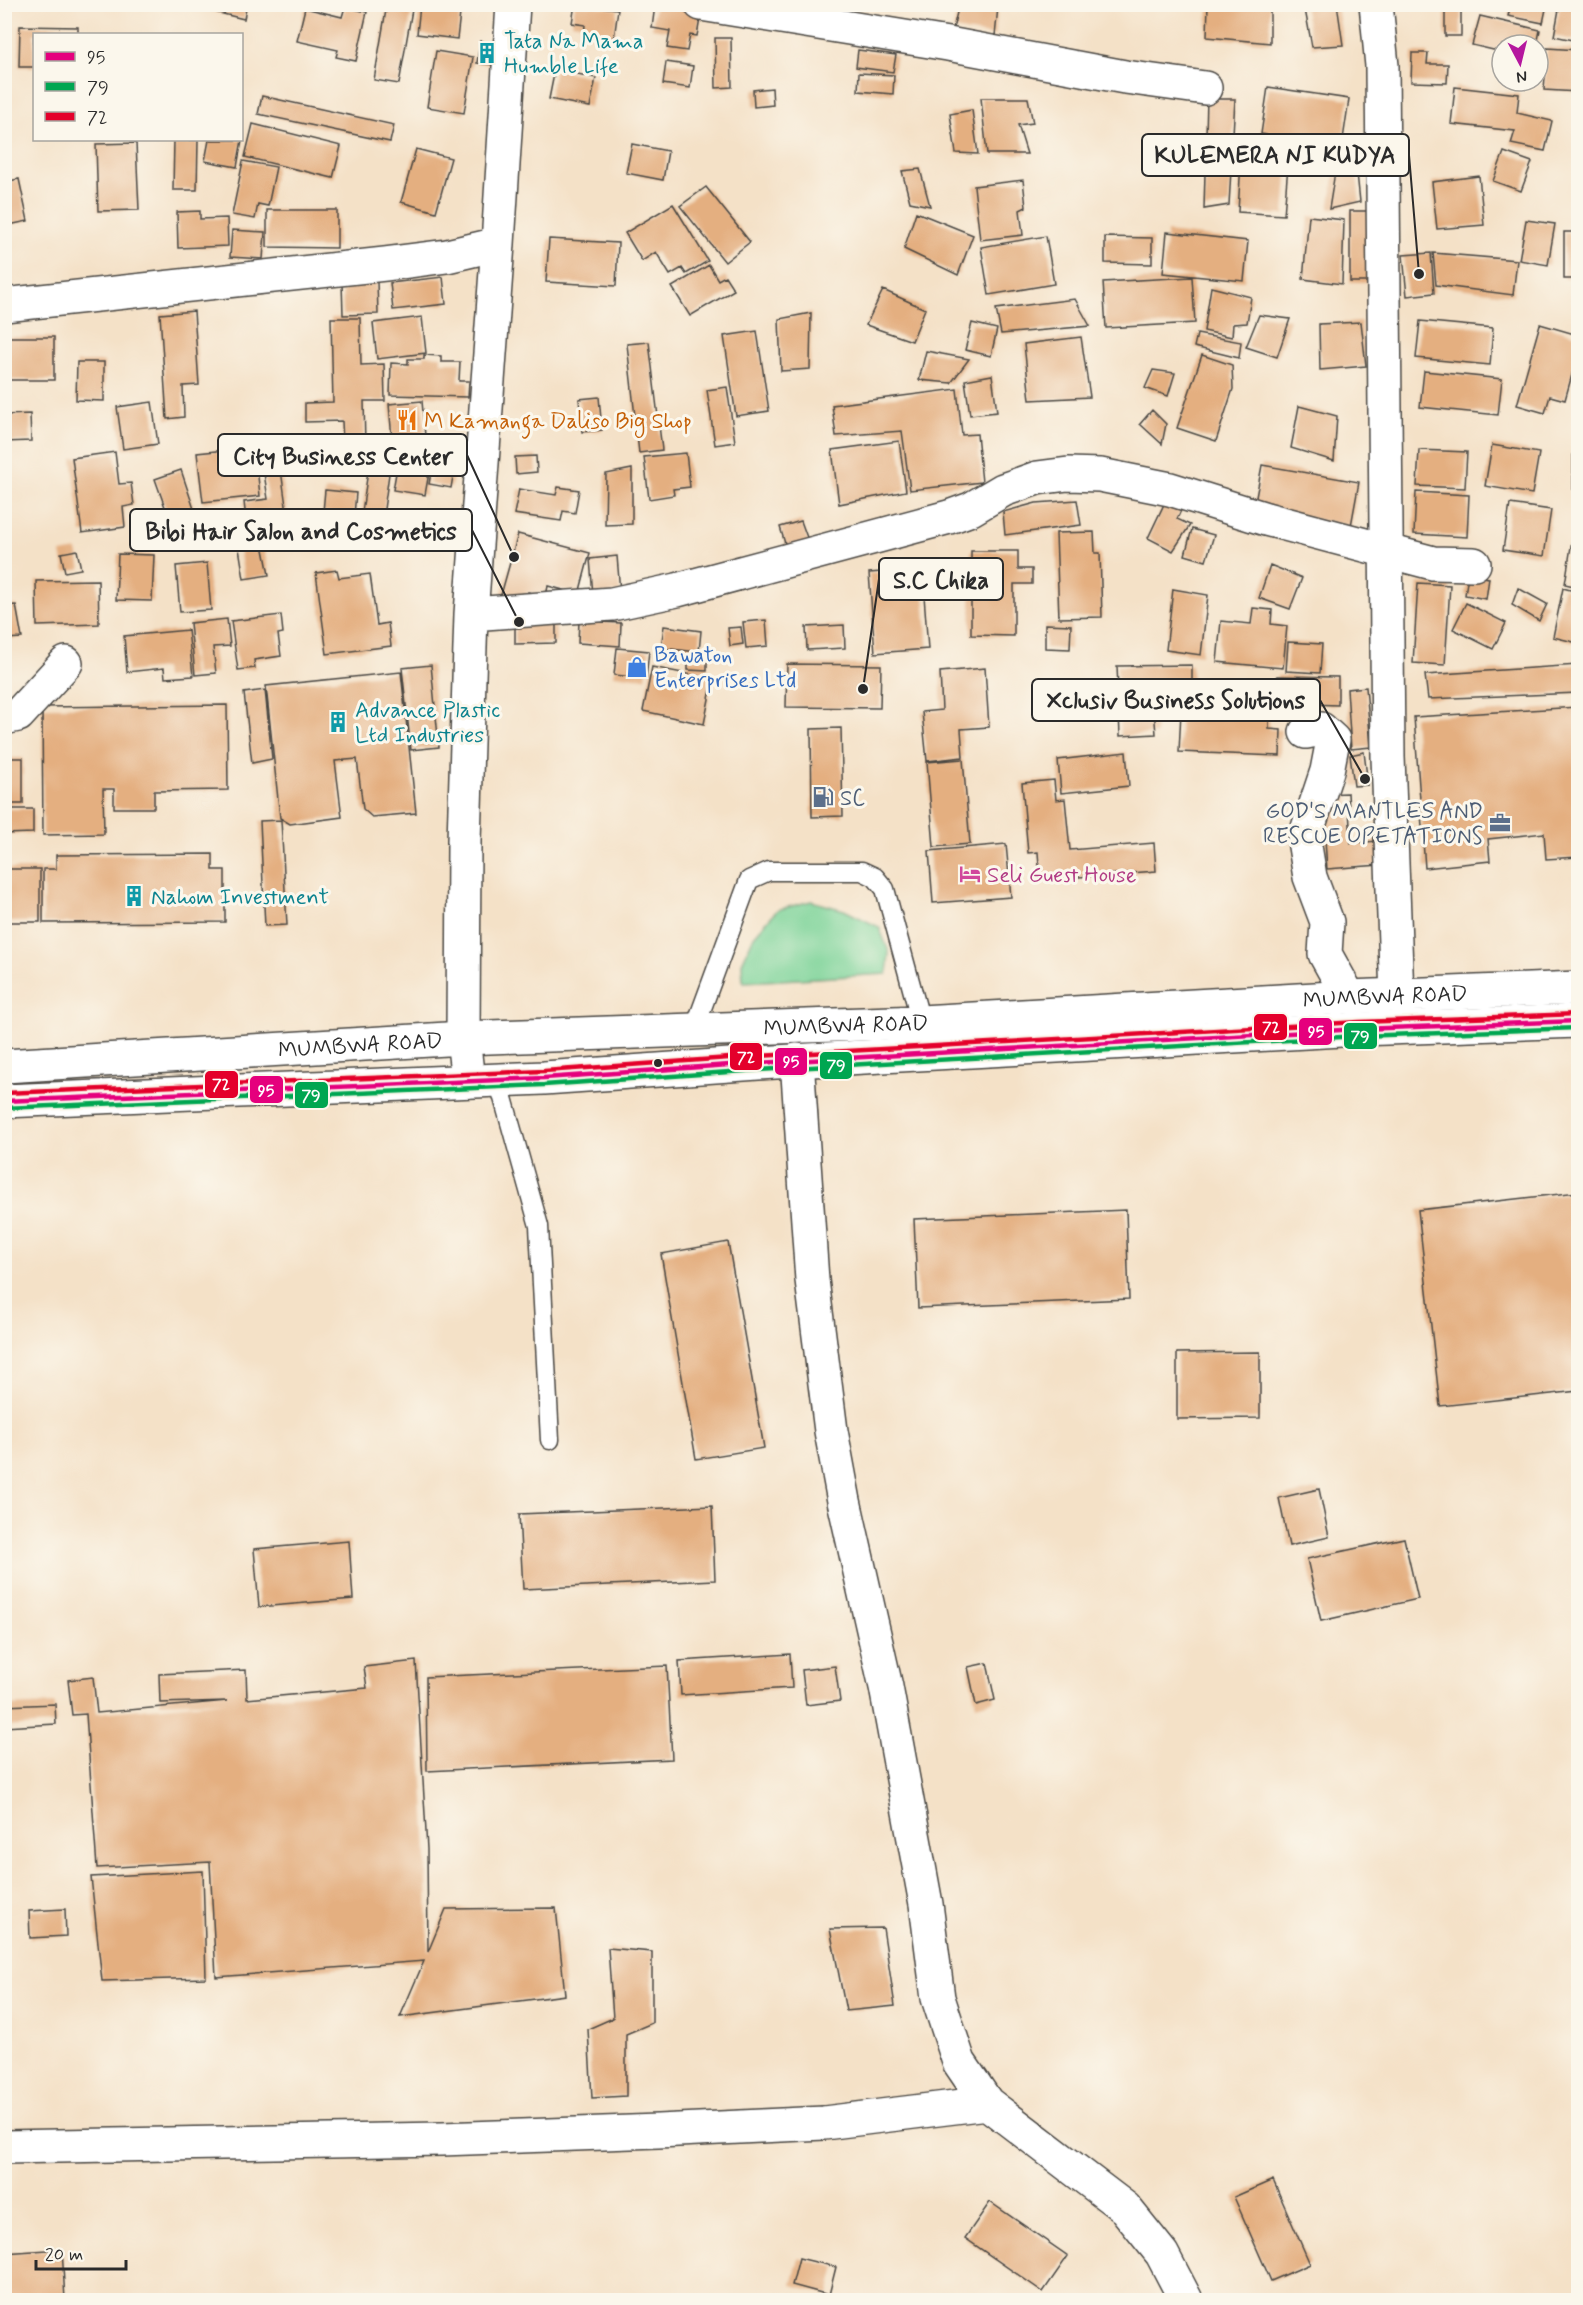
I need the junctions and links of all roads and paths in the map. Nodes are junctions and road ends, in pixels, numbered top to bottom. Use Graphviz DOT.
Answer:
graph roads {
  1 [pos="513,4"];
  2 [pos="701,4"];
  3 [pos="1376,4"];
  4 [pos="1205,88"];
  5 [pos="498,244"];
  6 [pos="4,305"];
  7 [pos="1387,552"];
  8 [pos="1474,564"];
  9 [pos="471,614"];
  10 [pos="66,663"];
  11 [pos="4,718"];
  12 [pos="1306,732"];
  13 [pos="1578,988"];
  14 [pos="1397,996"];
  15 [pos="1349,997"];
  16 [pos="921,1022"];
  17 [pos="1578,1022"];
  18 [pos="694,1030"];
  19 [pos="464,1038"];
  20 [pos="797,1060"];
  21 [pos="4,1066"];
  22 [pos="483,1081"];
  23 [pos="4,1101"];
  24 [pos="550,1440"];
  25 [pos="987,2103"];
  26 [pos="4,2147"];
  27 [pos="1186,2301"];
  1 -- 5 [label="street"];
  2 -- 4 [label="street"];
  3 -- 7 [label="street"];
  5 -- 6 [label="street"];
  5 -- 9 [label="street"];
  7 -- 8 [label="street"];
  7 -- 9 [label="street"];
  7 -- 14 [label="street"];
  9 -- 19 [label="street"];
  10 -- 11 [label="street"];
  12 -- 15 [label="street"];
  13 -- 14 [label="street, MUMBWA ROAD"];
  14 -- 15 [label="street, MUMBWA ROAD"];
  15 -- 16 [label="street, MUMBWA ROAD"];
  16 -- 18 [label="street, MUMBWA ROAD"];
  16 -- 18 [label="lane"];
  17 -- 20 [label="street, MUMBWA ROAD"];
  18 -- 19 [label="street, MUMBWA ROAD"];
  19 -- 21 [label="street, MUMBWA ROAD"];
  19 -- 22 [label="street"];
  20 -- 22 [label="street, MUMBWA ROAD"];
  20 -- 25 [label="street"];
  22 -- 23 [label="street, MUMBWA ROAD"];
  22 -- 24 [label="lane"];
  25 -- 26 [label="street"];
  25 -- 27 [label="street"];
}
